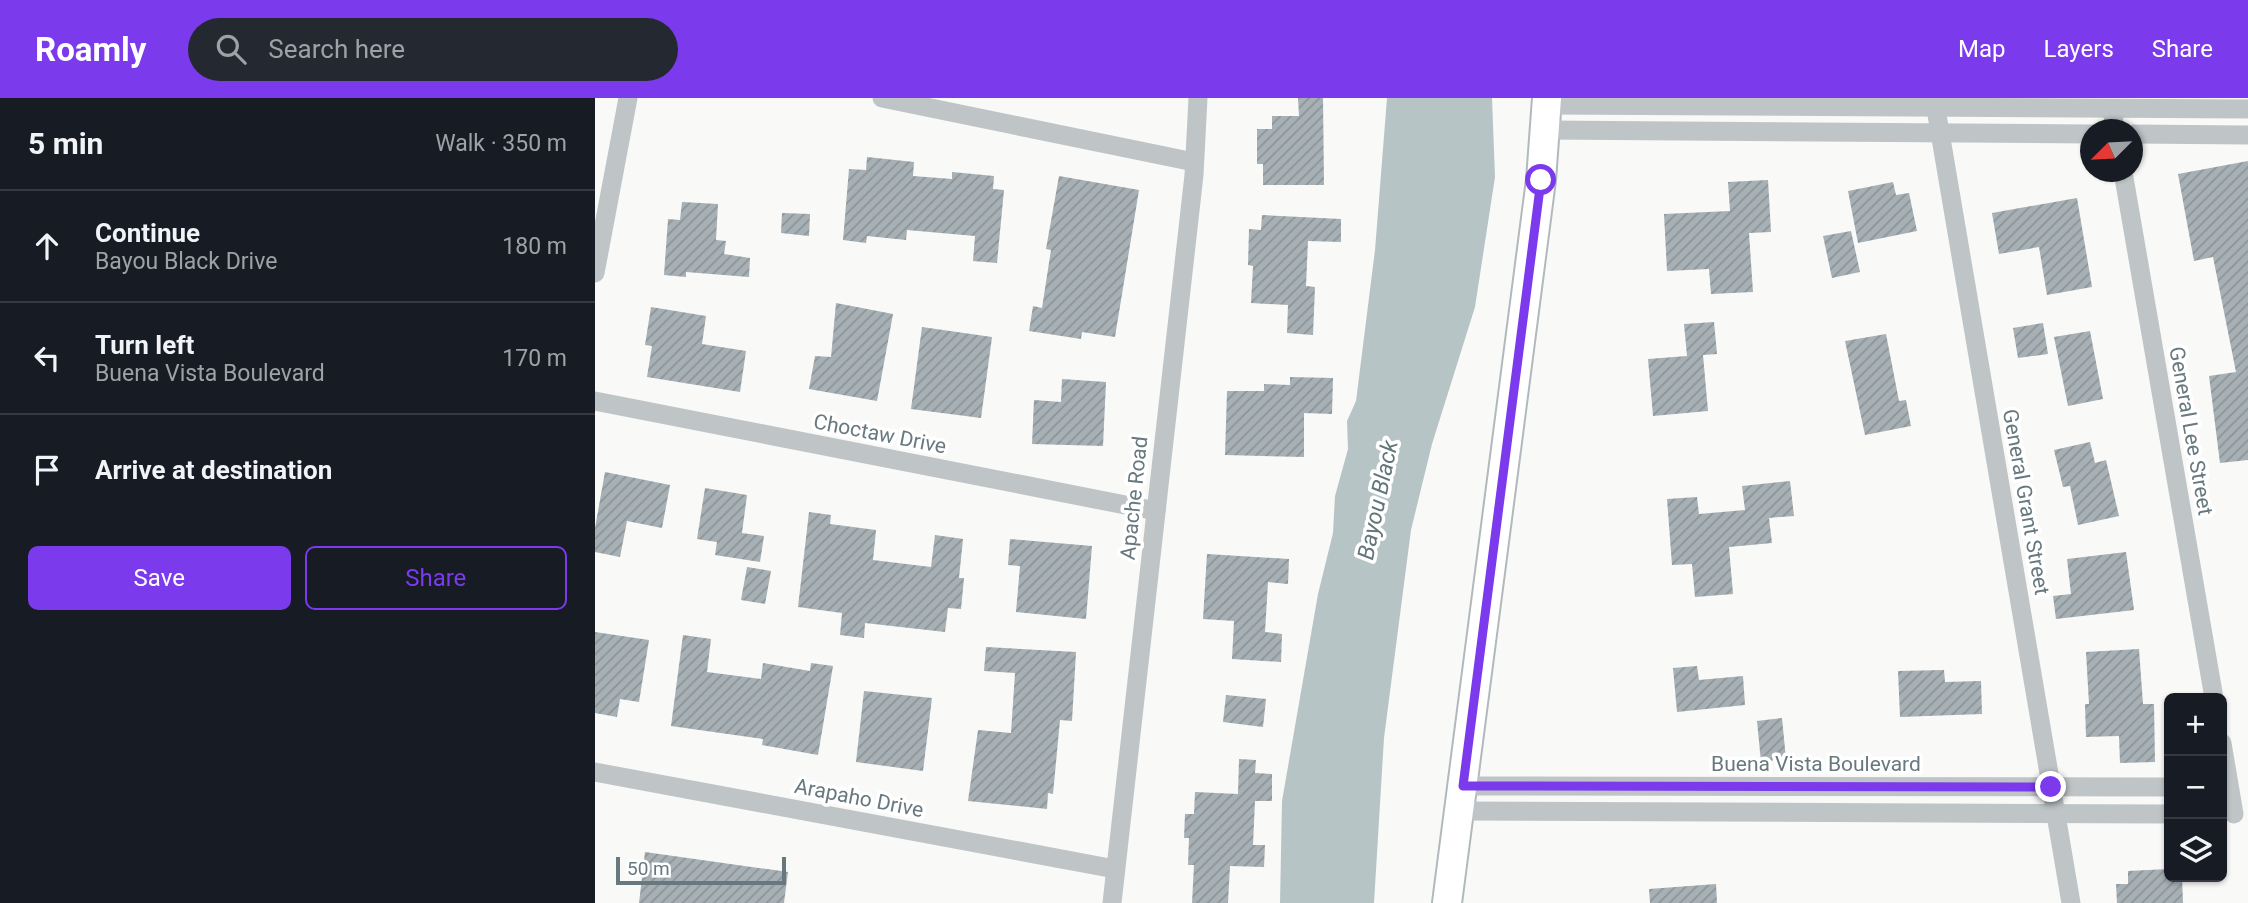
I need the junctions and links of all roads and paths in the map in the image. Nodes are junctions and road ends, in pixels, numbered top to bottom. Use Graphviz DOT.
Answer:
graph roads {
  1 [pos="628,98"];
  2 [pos="882,98"];
  3 [pos="1198,98"];
  4 [pos="1936,109"];
  5 [pos="2112,109"];
  6 [pos="2248,109"];
  7 [pos="1546,111"];
  8 [pos="2113,119"];
  9 [pos="1940,134"];
  10 [pos="2080,134"];
  11 [pos="2143,134"];
  12 [pos="2248,135"];
  13 [pos="1194,162"];
  14 [pos="2125,182"];
  15 [pos="595,273"];
  16 [pos="595,401"];
  17 [pos="1156,511"];
  18 [pos="2213,693"];
  19 [pos="2225,756"];
  20 [pos="595,772"];
  21 [pos="2051,787"];
  22 [pos="2164,788"];
  23 [pos="2233,788"];
  24 [pos="1461,798"];
  25 [pos="2056,813"];
  26 [pos="2164,814"];
  27 [pos="2235,814"];
  28 [pos="1115,869"];
  29 [pos="1112,903"];
  30 [pos="1447,903"];
  31 [pos="2071,903"];
  1 -- 15 [label="street"];
  2 -- 13 [label="street"];
  3 -- 13 [label="street, Apache Road"];
  4 -- 5 [label="street"];
  4 -- 7 [label="street"];
  4 -- 9 [label="street, General Grant Street"];
  5 -- 6 [label="street"];
  5 -- 8 [label="street"];
  7 -- 9 [label="street"];
  7 -- 24 [label="main road"];
  9 -- 10 [label="street"];
  9 -- 21 [label="street, General Grant Street"];
  11 -- 12 [label="street"];
  13 -- 17 [label="street, Apache Road"];
  14 -- 18 [label="street, General Lee Street"];
  16 -- 17 [label="street, Choctaw Drive"];
  17 -- 28 [label="street, Apache Road"];
  19 -- 23 [label="street"];
  20 -- 28 [label="street, Arapaho Drive"];
  21 -- 22 [label="street, Buena Vista Boulevard"];
  21 -- 24 [label="street, Buena Vista Boulevard"];
  21 -- 25 [label="street, General Grant Street"];
  23 -- 27 [label="street"];
  24 -- 25 [label="street"];
  24 -- 30 [label="main road"];
  25 -- 26 [label="street"];
  25 -- 31 [label="street, General Grant Street"];
  28 -- 29 [label="street, Apache Road"];
}
